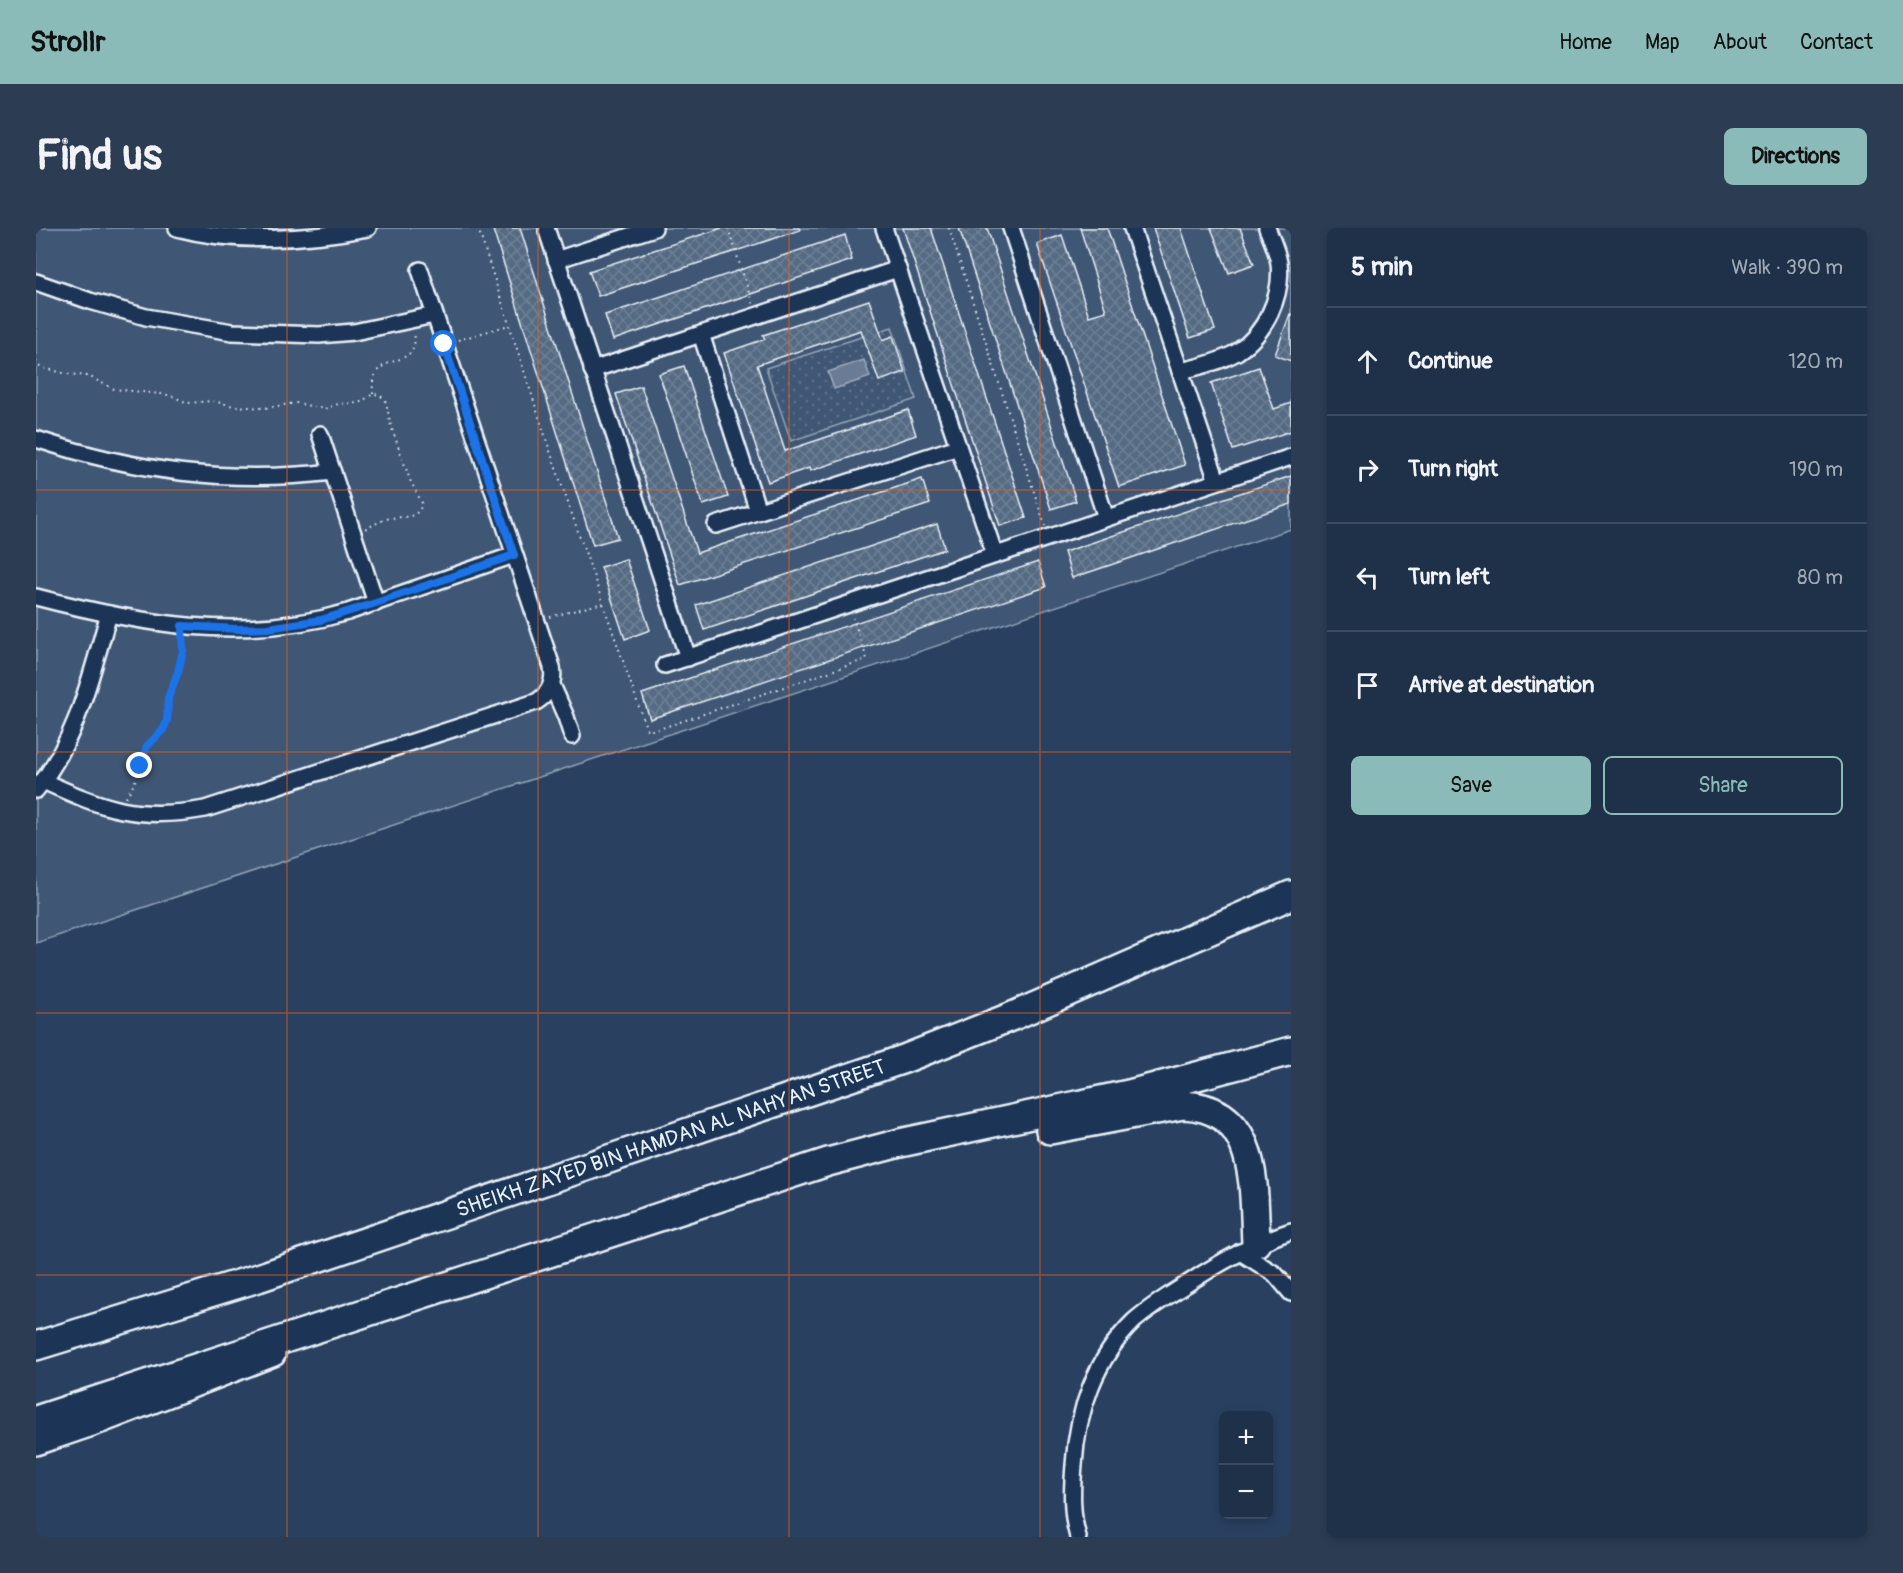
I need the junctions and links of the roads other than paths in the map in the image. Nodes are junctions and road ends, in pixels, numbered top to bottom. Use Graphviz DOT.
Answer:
graph roads {
  1 [pos="177,228"];
  2 [pos="368,228"];
  3 [pos="654,228"];
  4 [pos="884,228"];
  5 [pos="1012,228"];
  6 [pos="1132,228"];
  7 [pos="1267,228"];
  8 [pos="547,231"];
  9 [pos="556,260"];
  10 [pos="898,269"];
  11 [pos="420,270"];
  12 [pos="36,282"];
  13 [pos="434,315"];
  14 [pos="701,334"];
  15 [pos="592,370"];
  16 [pos="1180,371"];
  17 [pos="320,434"];
  18 [pos="36,439"];
  19 [pos="958,447"];
  20 [pos="1291,457"];
  21 [pos="333,472"];
  22 [pos="1217,481"];
  23 [pos="758,511"];
  24 [pos="1106,518"];
  25 [pos="716,525"];
  26 [pos="514,555"];
  27 [pos="995,555"];
  28 [pos="36,597"];
  29 [pos="376,603"];
  30 [pos="109,614"];
  31 [pos="688,658"];
  32 [pos="665,665"];
  33 [pos="552,685"];
  34 [pos="572,736"];
  35 [pos="40,786"];
  36 [pos="1291,896"];
  37 [pos="1291,1051"];
  38 [pos="872,1150"];
  39 [pos="1291,1231"];
  40 [pos="584,1241"];
  41 [pos="1248,1248"];
  42 [pos="1291,1293"];
  43 [pos="36,1332"];
  44 [pos="80,1332"];
  45 [pos="36,1346"];
  46 [pos="36,1420"];
  47 [pos="36,1444"];
  48 [pos="1078,1537"];
  1 -- 2 [label="street"];
  3 -- 9 [label="street"];
  4 -- 10 [label="street"];
  5 -- 24 [label="street"];
  6 -- 16 [label="street"];
  7 -- 16 [label="street"];
  8 -- 9 [label="street"];
  9 -- 15 [label="street"];
  10 -- 14 [label="street"];
  10 -- 19 [label="street"];
  11 -- 13 [label="street"];
  12 -- 13 [label="street"];
  13 -- 26 [label="street"];
  14 -- 15 [label="street"];
  14 -- 23 [label="street"];
  15 -- 31 [label="street"];
  16 -- 22 [label="street"];
  17 -- 21 [label="street"];
  18 -- 21 [label="street"];
  19 -- 23 [label="street"];
  19 -- 27 [label="street"];
  20 -- 22 [label="street"];
  21 -- 29 [label="street"];
  22 -- 24 [label="street"];
  23 -- 25 [label="street"];
  24 -- 27 [label="street"];
  26 -- 29 [label="street"];
  26 -- 33 [label="street"];
  27 -- 31 [label="street"];
  28 -- 30 [label="street"];
  29 -- 30 [label="street"];
  30 -- 35 [label="street"];
  31 -- 32 [label="street"];
  33 -- 34 [label="street"];
  33 -- 35 [label="street"];
  36 -- 44 [label="highway, SHEIKH ZAYED BIN HAMDAN AL NAHYAN STREET"];
  37 -- 38 [label="highway"];
  38 -- 40 [label="highway"];
  38 -- 41 [label="highway"];
  39 -- 41 [label="street"];
  40 -- 46 [label="highway"];
  40 -- 47 [label="street"];
  41 -- 42 [label="street"];
  41 -- 48 [label="street"];
  43 -- 44 [label="street"];
  44 -- 45 [label="highway, SHEIKH ZAYED BIN HAMDAN AL NAHYAN STREET"];
}
